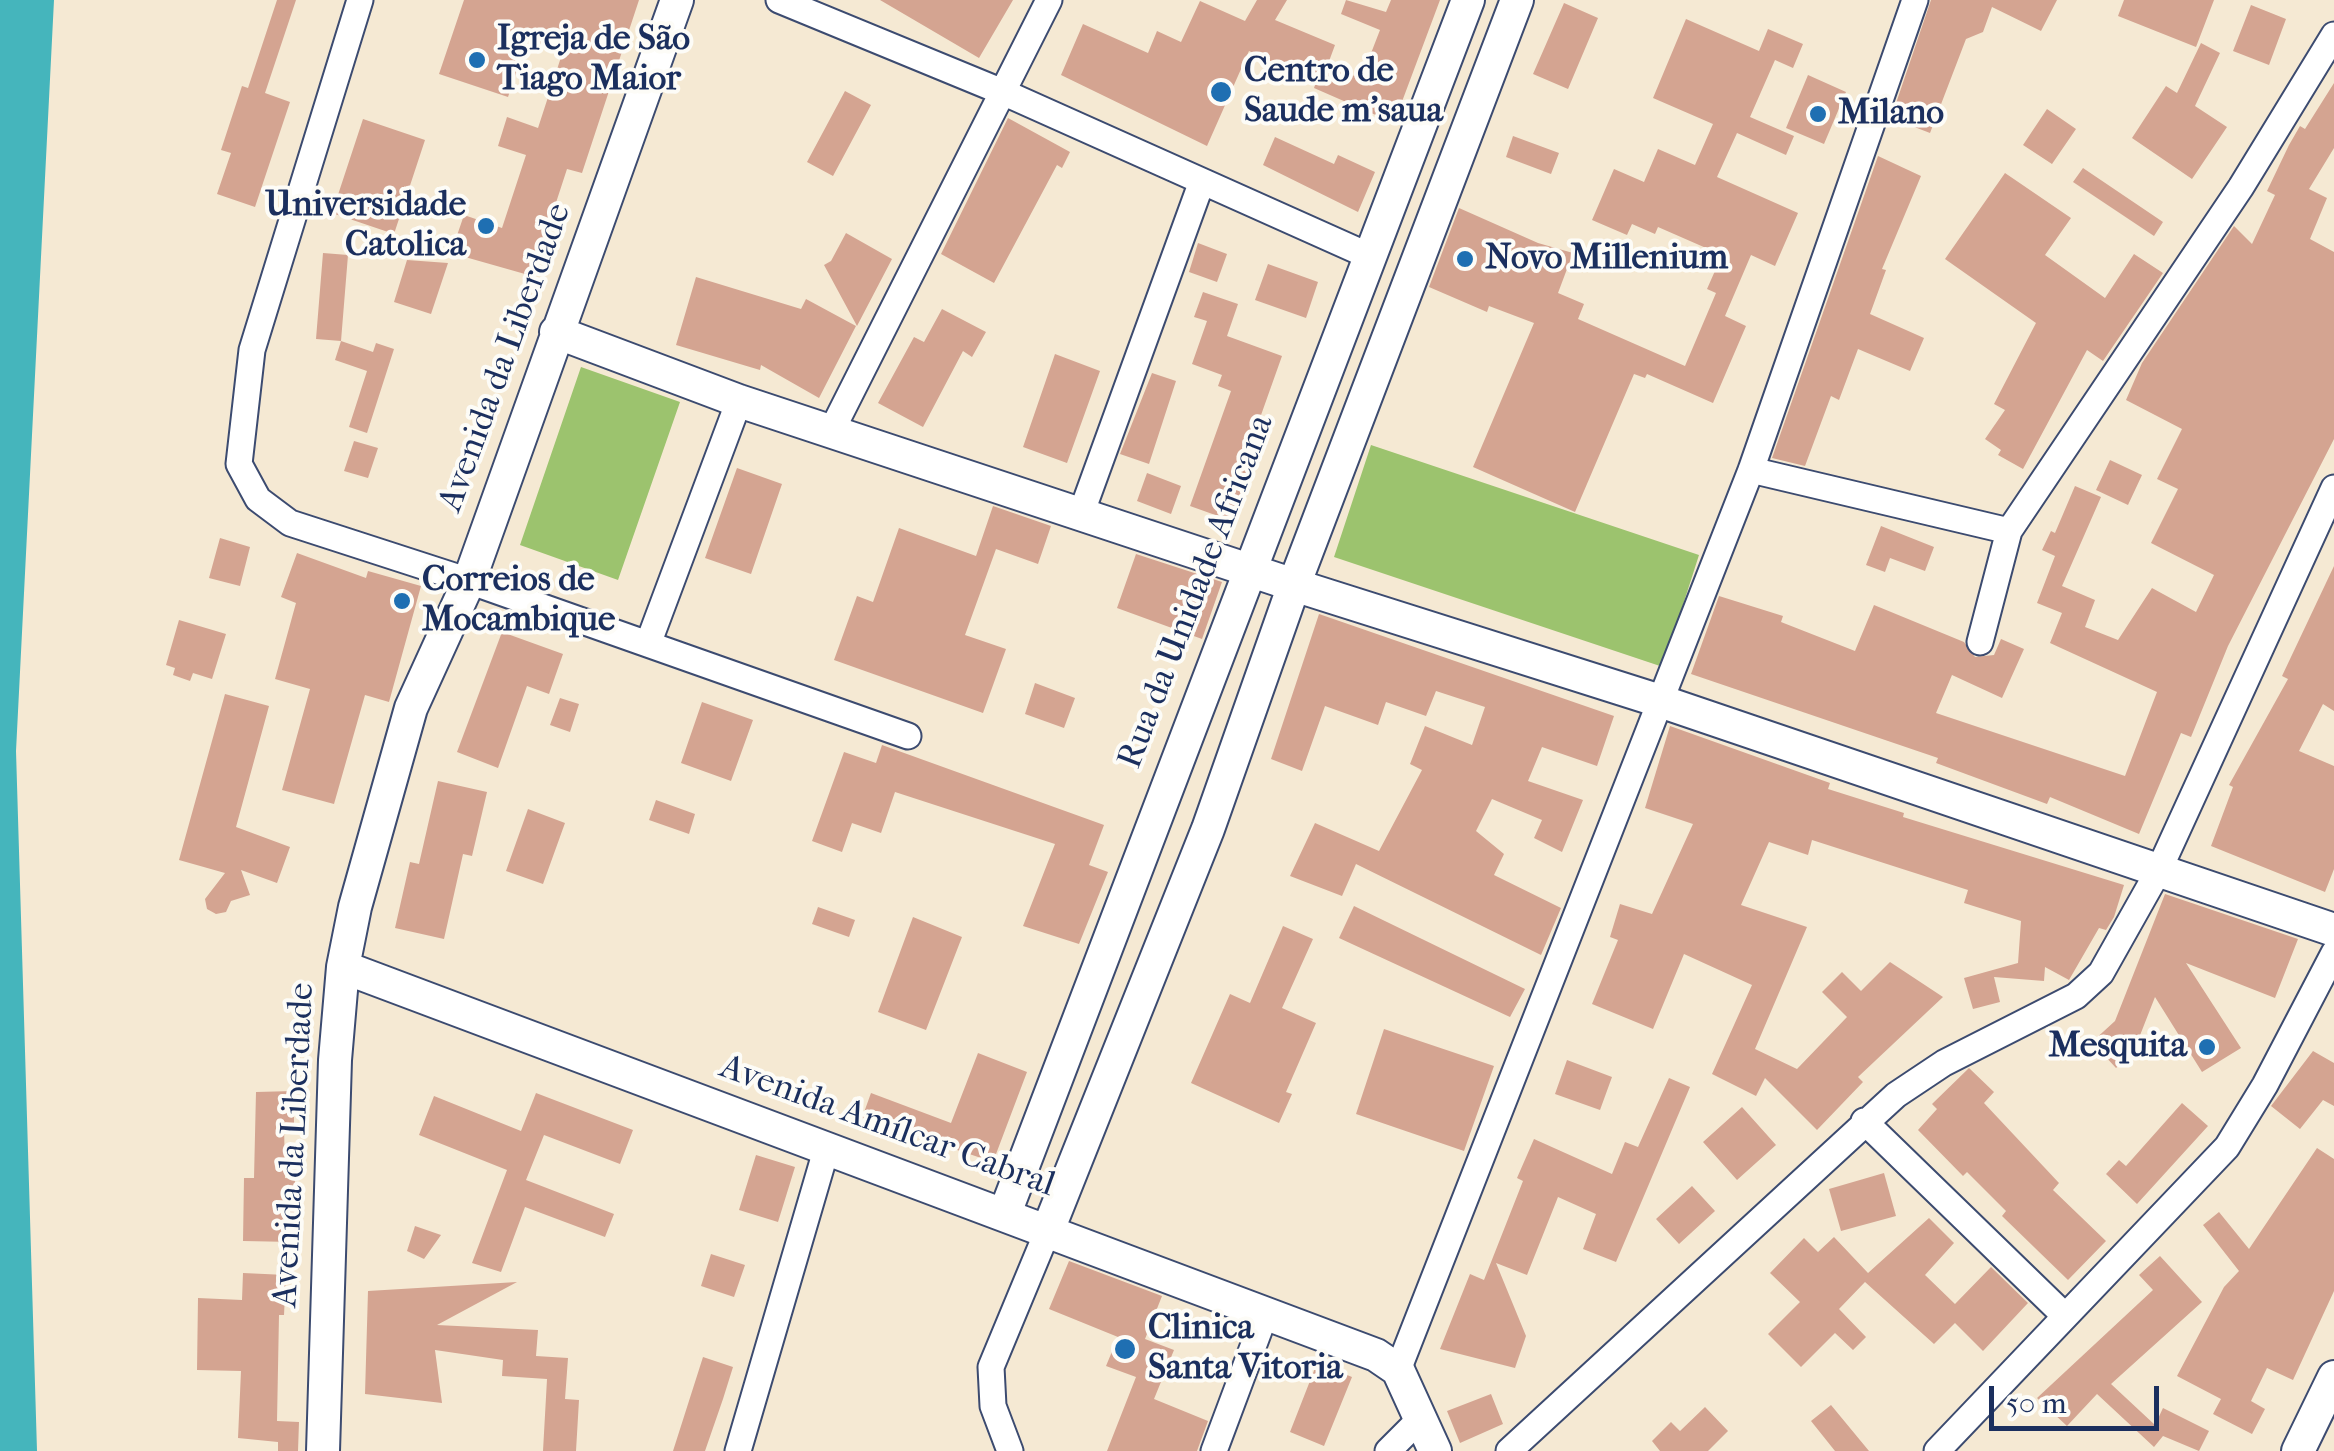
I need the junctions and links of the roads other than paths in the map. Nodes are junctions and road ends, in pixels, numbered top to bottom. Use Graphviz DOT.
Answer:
graph roads {
  1 [pos="360,0"];
  2 [pos="678,0"];
  3 [pos="779,0"];
  4 [pos="1049,0"];
  5 [pos="1468,0"];
  6 [pos="1517,0"];
  7 [pos="1915,0"];
  8 [pos="2334,35"];
  9 [pos="1005,93"];
  10 [pos="1201,184"];
  11 [pos="1368,255"];
  12 [pos="556,332"];
  13 [pos="739,401"];
  14 [pos="832,430"];
  15 [pos="1751,470"];
  16 [pos="2334,488"];
  17 [pos="1081,514"];
  18 [pos="2009,532"];
  19 [pos="1249,570"];
  20 [pos="469,581"];
  21 [pos="1294,585"];
  22 [pos="1980,642"];
  23 [pos="648,644"];
  24 [pos="1660,700"];
  25 [pos="908,736"];
  26 [pos="2159,870"];
  27 [pos="2334,930"];
  28 [pos="2334,953"];
  29 [pos="343,967"];
  30 [pos="1864,1121"];
  31 [pos="826,1147"];
  32 [pos="1005,1213"];
  33 [pos="1048,1230"];
  34 [pos="1266,1312"];
  35 [pos="2064,1316"];
  36 [pos="1398,1370"];
  37 [pos="2334,1378"];
  38 [pos="1422,1417"];
  39 [pos="323,1451"];
  40 [pos="738,1451"];
  41 [pos="1010,1451"];
  42 [pos="1214,1451"];
  43 [pos="1388,1451"];
  44 [pos="1435,1451"];
  45 [pos="1509,1451"];
  46 [pos="1937,1451"];
  47 [pos="2298,1451"];
  1 -- 20 [label="street"];
  2 -- 12 [label="street, Avenida da Liberdade"];
  3 -- 9 [label="street"];
  4 -- 9 [label="street"];
  5 -- 11 [label="street, Rua da Unidade Africana"];
  6 -- 21 [label="street"];
  7 -- 15 [label="street"];
  8 -- 18 [label="street"];
  9 -- 10 [label="street"];
  9 -- 14 [label="street"];
  10 -- 11 [label="street"];
  10 -- 17 [label="street"];
  11 -- 19 [label="street, Rua da Unidade Africana"];
  12 -- 13 [label="street"];
  12 -- 20 [label="street, Avenida da Liberdade"];
  13 -- 14 [label="street"];
  13 -- 23 [label="street"];
  14 -- 17 [label="street"];
  15 -- 18 [label="street"];
  15 -- 24 [label="street"];
  16 -- 26 [label="street"];
  17 -- 19 [label="street"];
  18 -- 22 [label="street"];
  19 -- 21 [label="street"];
  19 -- 32 [label="street, Rua da Unidade Africana"];
  20 -- 23 [label="street"];
  20 -- 29 [label="street, Avenida da Liberdade"];
  21 -- 24 [label="street"];
  21 -- 33 [label="street"];
  23 -- 25 [label="street"];
  24 -- 26 [label="street"];
  24 -- 36 [label="street"];
  26 -- 27 [label="street"];
  26 -- 30 [label="street"];
  28 -- 35 [label="street"];
  29 -- 31 [label="street, Avenida Amílcar Cabral"];
  29 -- 39 [label="street, Avenida da Liberdade"];
  30 -- 35 [label="street"];
  30 -- 45 [label="street"];
  31 -- 32 [label="street, Avenida Amílcar Cabral"];
  31 -- 40 [label="street"];
  32 -- 33 [label="street, Avenida Amílcar Cabral"];
  33 -- 34 [label="street, Avenida Amílcar Cabral"];
  33 -- 41 [label="street"];
  34 -- 36 [label="street, Avenida Amílcar Cabral"];
  34 -- 42 [label="street"];
  35 -- 46 [label="street"];
  36 -- 38 [label="street"];
  37 -- 47 [label="street"];
  38 -- 43 [label="street"];
  38 -- 44 [label="street"];
}
